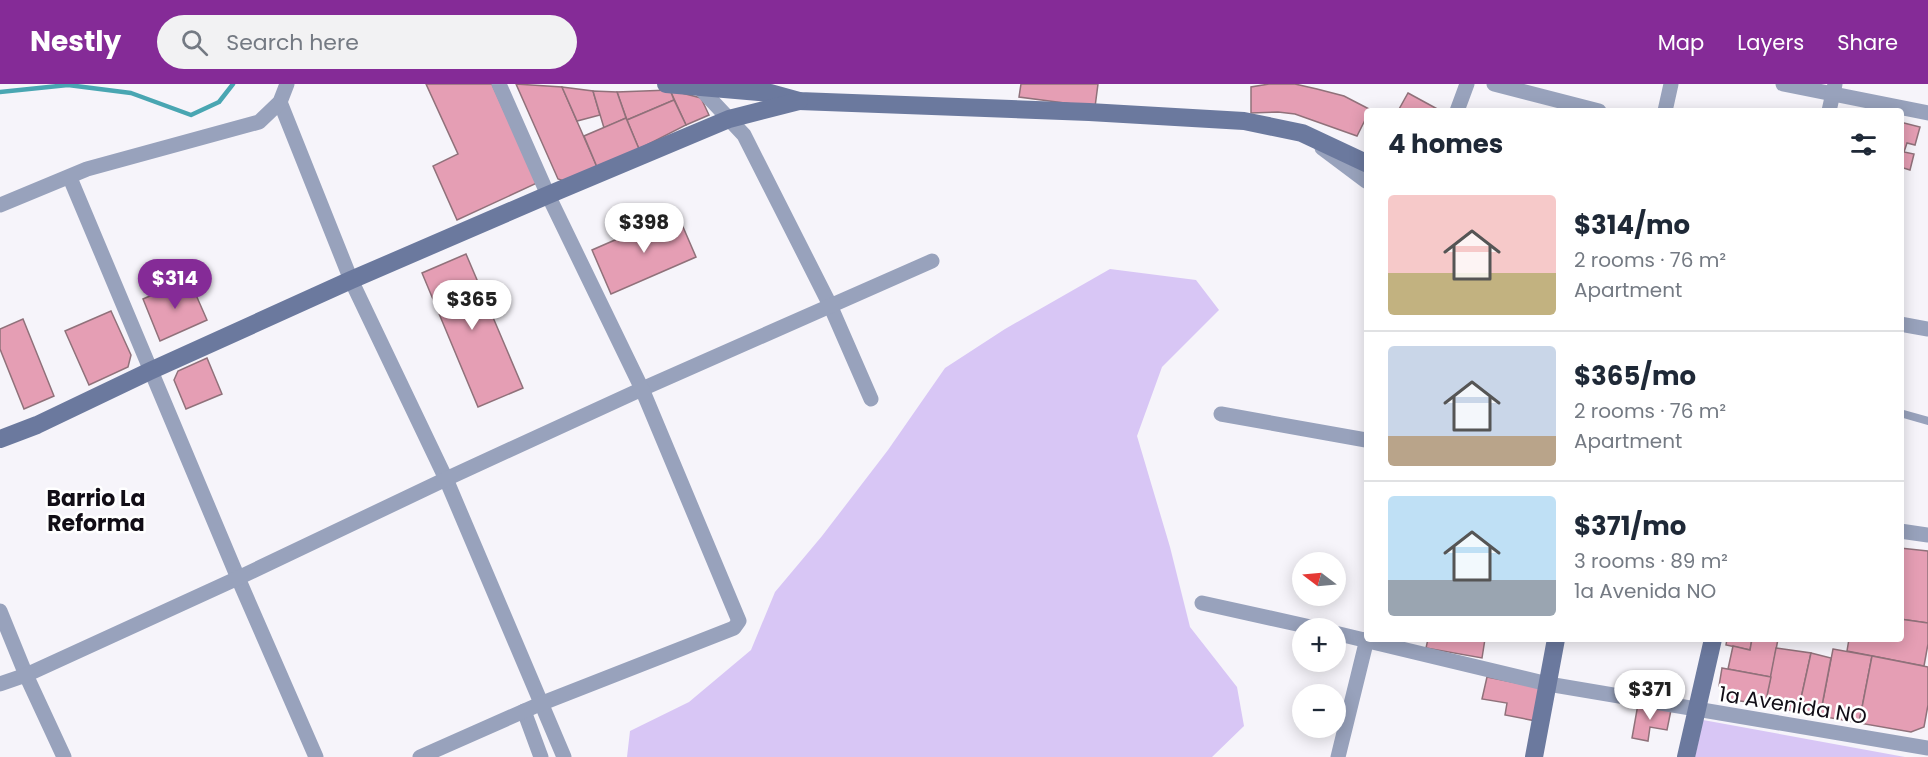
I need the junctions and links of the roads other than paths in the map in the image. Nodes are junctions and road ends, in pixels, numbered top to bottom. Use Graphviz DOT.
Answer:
graph roads {
  1 [pos="287,84"];
  2 [pos="499,84"];
  3 [pos="666,84"];
  4 [pos="1467,84"];
  5 [pos="1494,84"];
  6 [pos="1671,84"];
  7 [pos="1783,84"];
  8 [pos="700,88"];
  9 [pos="1833,90"];
  10 [pos="799,101"];
  11 [pos="280,102"];
  12 [pos="1457,108"];
  13 [pos="1587,108"];
  14 [pos="1666,108"];
  15 [pos="1830,108"];
  16 [pos="1928,113"];
  17 [pos="729,119"];
  18 [pos="1302,133"];
  19 [pos="1364,162"];
  20 [pos="70,178"];
  21 [pos="1364,180"];
  22 [pos="548,195"];
  23 [pos="0,206"];
  24 [pos="932,261"];
  25 [pos="351,280"];
  26 [pos="830,305"];
  27 [pos="1904,325"];
  28 [pos="1928,329"];
  29 [pos="150,371"];
  30 [pos="642,389"];
  31 [pos="871,399"];
  32 [pos="1221,414"];
  33 [pos="1904,414"];
  34 [pos="1928,421"];
  35 [pos="0,439"];
  36 [pos="1364,440"];
  37 [pos="446,479"];
  38 [pos="1904,532"];
  39 [pos="1928,535"];
  40 [pos="238,578"];
  41 [pos="1202,603"];
  42 [pos="0,611"];
  43 [pos="1292,623"];
  44 [pos="1346,635"];
  45 [pos="1364,639"];
  46 [pos="1367,642"];
  47 [pos="1375,642"];
  48 [pos="1556,642"];
  49 [pos="1712,642"];
  50 [pos="26,675"];
  51 [pos="0,684"];
  52 [pos="1548,684"];
  53 [pos="540,704"];
  54 [pos="1697,710"];
  55 [pos="525,711"];
  56 [pos="1926,746"];
  57 [pos="64,757"];
  58 [pos="316,757"];
  59 [pos="420,757"];
  60 [pos="541,757"];
  61 [pos="564,757"];
  62 [pos="1338,757"];
  63 [pos="1534,757"];
  64 [pos="1686,757"];
  1 -- 11 [label="street"];
  2 -- 22 [label="street"];
  3 -- 8 [label="main road"];
  4 -- 12 [label="street"];
  5 -- 13 [label="street"];
  6 -- 14 [label="street"];
  7 -- 9 [label="street"];
  8 -- 10 [label="main road"];
  8 -- 17 [label="street"];
  9 -- 15 [label="street"];
  9 -- 16 [label="street"];
  10 -- 17 [label="main road"];
  10 -- 18 [label="main road"];
  11 -- 20 [label="street"];
  11 -- 25 [label="street"];
  17 -- 22 [label="main road"];
  17 -- 26 [label="street"];
  18 -- 19 [label="main road"];
  18 -- 21 [label="street"];
  20 -- 23 [label="street"];
  20 -- 29 [label="street"];
  22 -- 25 [label="main road"];
  22 -- 30 [label="street"];
  24 -- 26 [label="street"];
  25 -- 29 [label="main road"];
  25 -- 37 [label="street"];
  26 -- 30 [label="street"];
  26 -- 31 [label="street"];
  27 -- 28 [label="street"];
  29 -- 35 [label="main road"];
  29 -- 40 [label="street"];
  30 -- 37 [label="street"];
  30 -- 53 [label="street"];
  32 -- 36 [label="street"];
  33 -- 34 [label="lane"];
  37 -- 40 [label="street"];
  37 -- 53 [label="street"];
  38 -- 39 [label="street"];
  40 -- 50 [label="street"];
  40 -- 58 [label="street"];
  41 -- 43 [label="street"];
  42 -- 50 [label="street"];
  44 -- 45 [label="street, 1a Avenida NO"];
  46 -- 62 [label="street"];
  47 -- 52 [label="street, 1a Avenida NO"];
  48 -- 52 [label="main road"];
  49 -- 54 [label="main road"];
  50 -- 51 [label="street"];
  50 -- 57 [label="street"];
  52 -- 54 [label="street, 1a Avenida NO"];
  52 -- 63 [label="main road"];
  53 -- 55 [label="street"];
  53 -- 61 [label="street"];
  54 -- 56 [label="street, 1a Avenida NO"];
  54 -- 64 [label="main road"];
  55 -- 59 [label="street"];
  55 -- 60 [label="street"];
}
